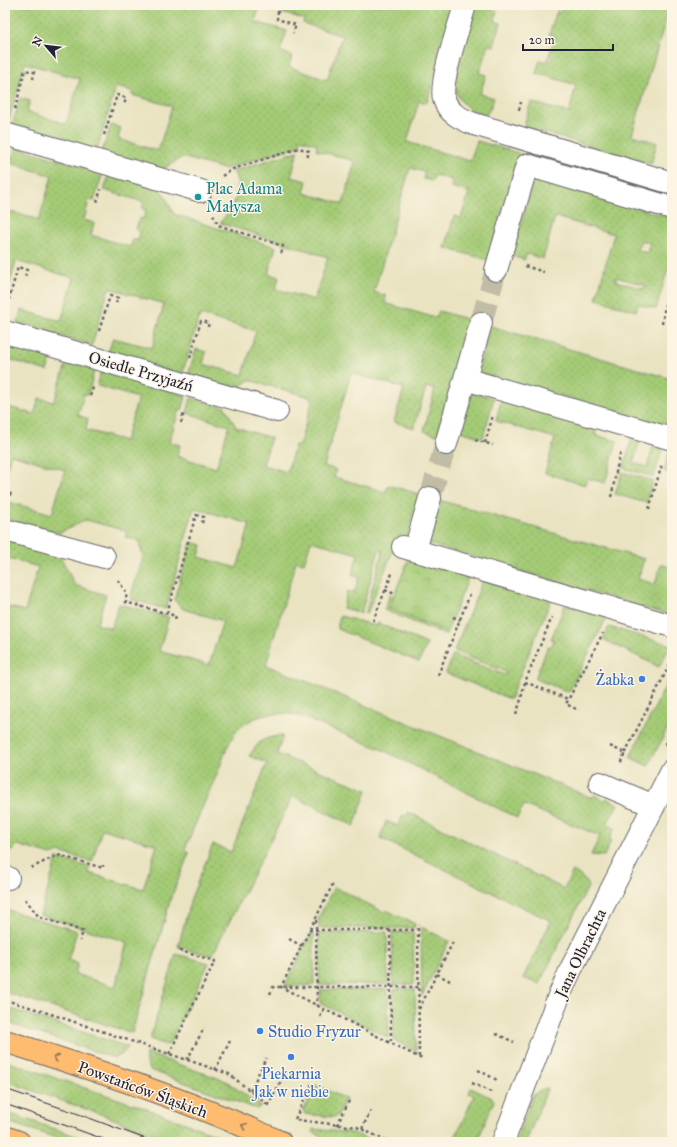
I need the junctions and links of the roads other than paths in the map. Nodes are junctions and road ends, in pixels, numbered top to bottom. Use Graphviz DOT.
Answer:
graph roads {
  1 [pos="465,5"];
  2 [pos="6,134"];
  3 [pos="672,183"];
  4 [pos="200,191"];
  5 [pos="672,208"];
  6 [pos="496,270"];
  7 [pos="481,323"];
  8 [pos="5,332"];
  9 [pos="465,379"];
  10 [pos="277,411"];
  11 [pos="671,439"];
  12 [pos="446,444"];
  13 [pos="430,498"];
  14 [pos="5,530"];
  15 [pos="104,557"];
  16 [pos="672,626"];
  17 [pos="672,770"];
  18 [pos="600,783"];
  19 [pos="661,803"];
  20 [pos="5,1041"];
  21 [pos="5,1137"];
  22 [pos="19,1142"];
  23 [pos="280,1142"];
  24 [pos="503,1142"];
  1 -- 3 [label="street"];
  2 -- 4 [label="street"];
  5 -- 6 [label="street"];
  7 -- 9 [label="street"];
  8 -- 10 [label="street, Osiedle Przyjaźń"];
  9 -- 11 [label="street"];
  9 -- 12 [label="street"];
  13 -- 16 [label="street"];
  14 -- 15 [label="street"];
  17 -- 19 [label="street, Jana Olbrachta"];
  18 -- 19 [label="street"];
  19 -- 24 [label="street, Jana Olbrachta"];
  23 -- 20 [label="main road, Powstańców Śląskich, one-way"];
  21 -- 22 [label="main road"];
}
